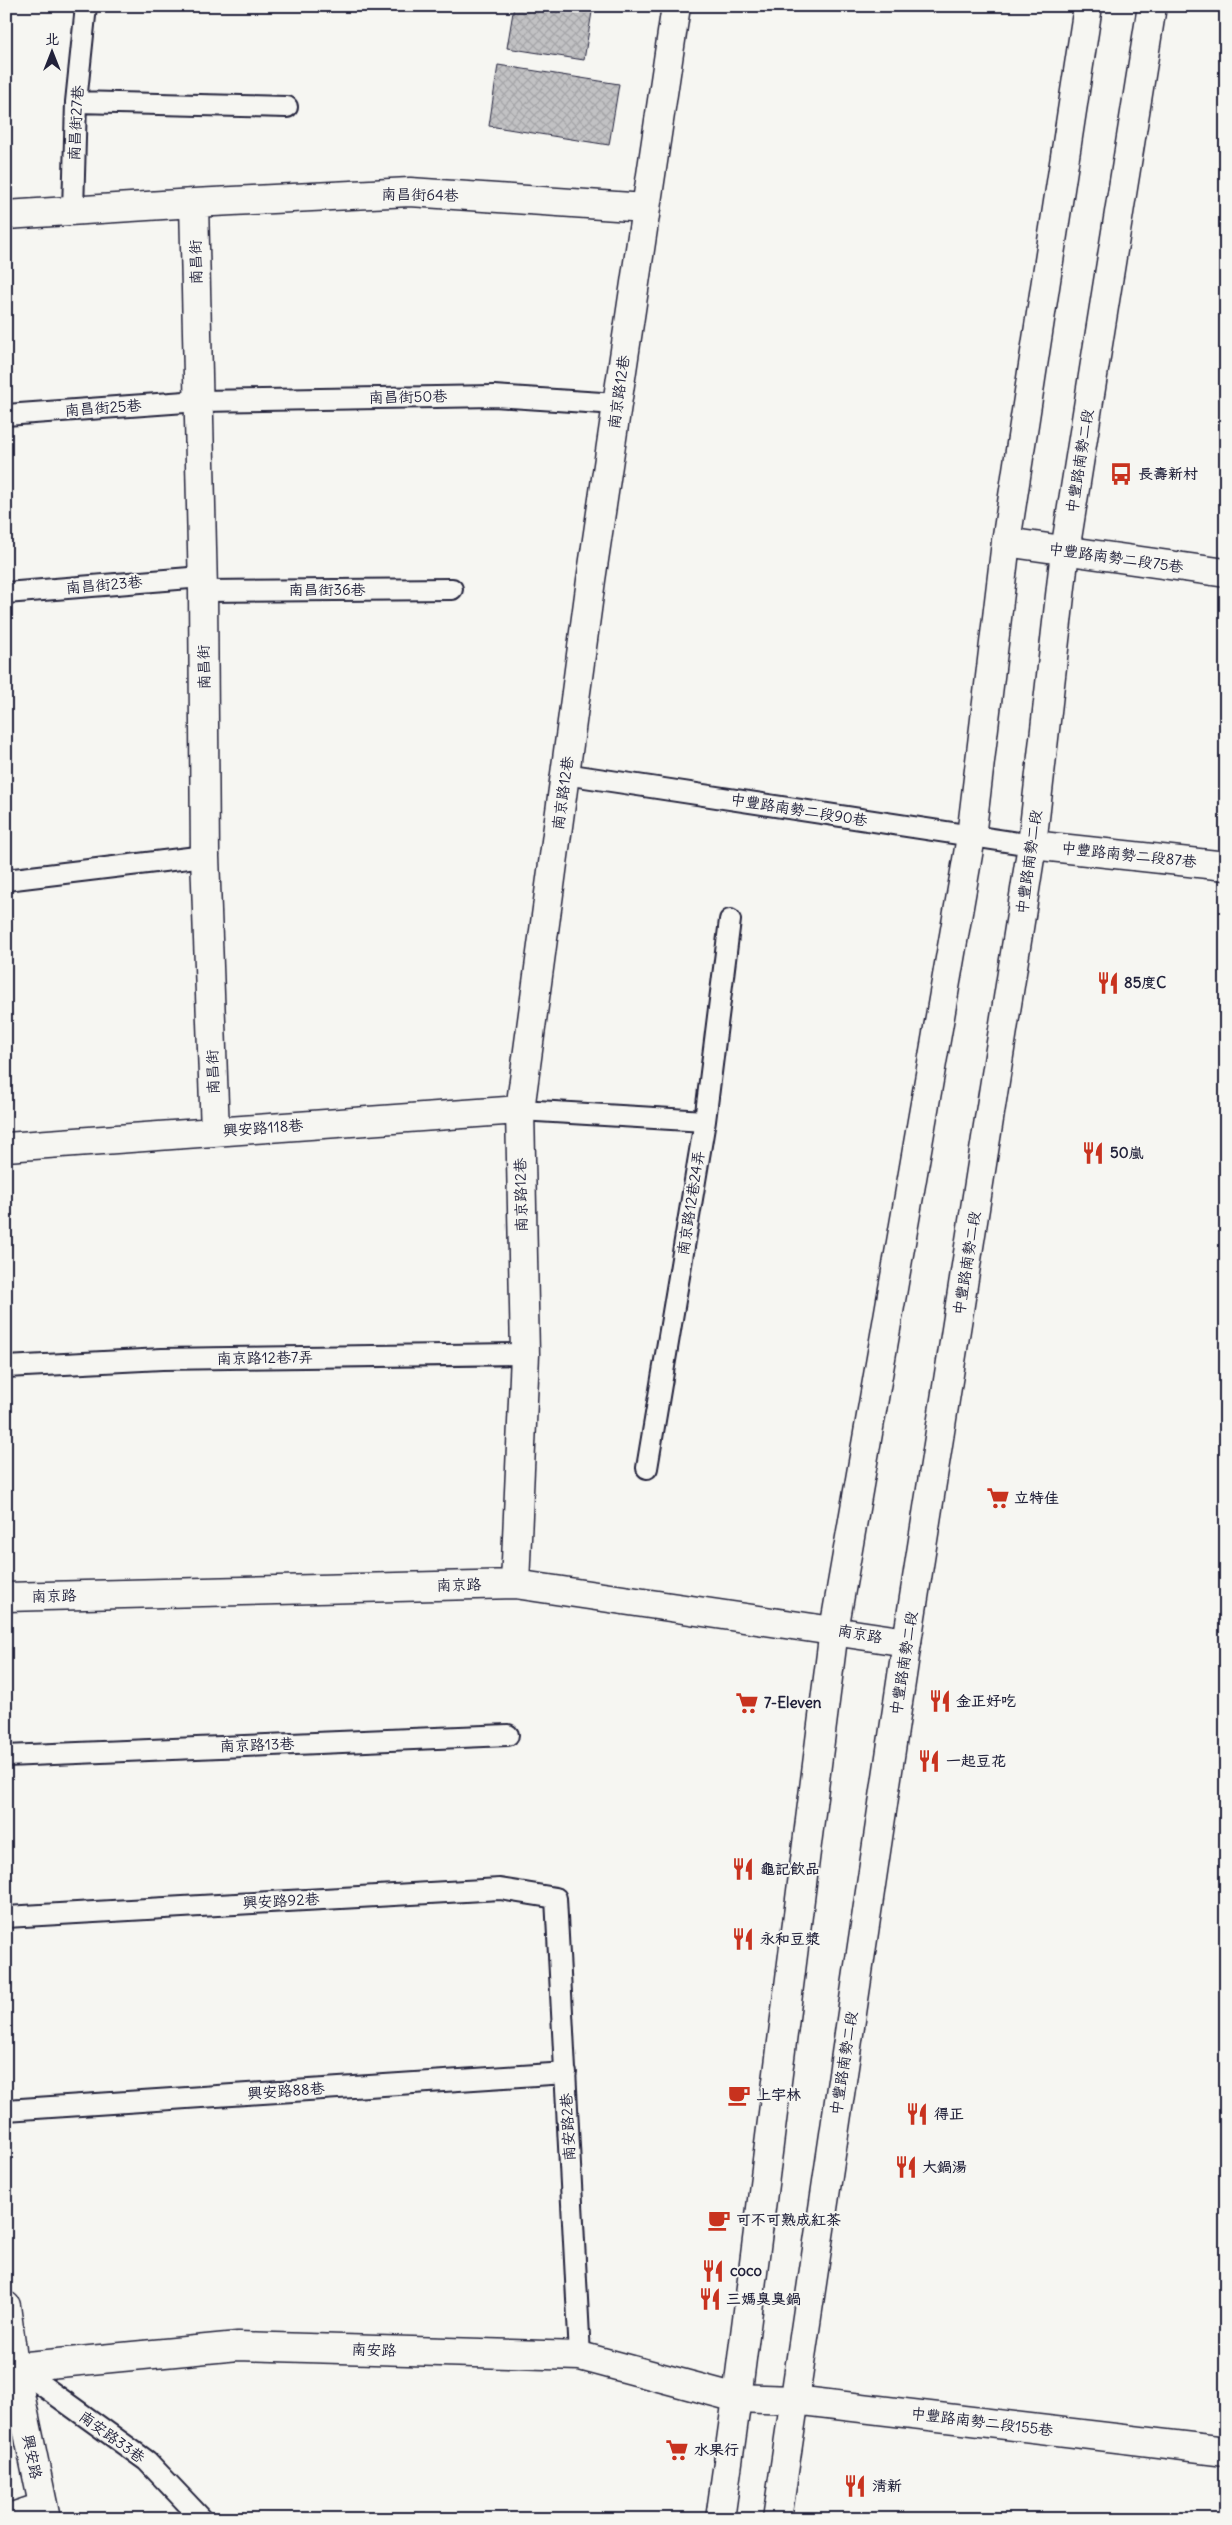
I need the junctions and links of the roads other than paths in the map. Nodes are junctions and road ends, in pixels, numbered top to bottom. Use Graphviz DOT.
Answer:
graph roads {
  1 [pos="86,6"];
  2 [pos="676,6"];
  3 [pos="1088,6"];
  4 [pos="1152,6"];
  5 [pos="76,102"];
  6 [pos="287,107"];
  7 [pos="194,203"];
  8 [pos="646,208"];
  9 [pos="73,211"];
  10 [pos="6,215"];
  11 [pos="199,401"];
  12 [pos="617,404"];
  13 [pos="6,415"];
  14 [pos="1006,542"];
  15 [pos="1066,551"];
  16 [pos="1226,573"];
  17 [pos="203,584"];
  18 [pos="452,589"];
  19 [pos="6,593"];
  20 [pos="565,774"];
  21 [pos="970,837"];
  22 [pos="1032,845"];
  23 [pos="205,856"];
  24 [pos="1226,866"];
  25 [pos="6,880"];
  26 [pos="730,920"];
  27 [pos="520,1110"];
  28 [pos="705,1121"];
  29 [pos="215,1132"];
  30 [pos="6,1147"];
  31 [pos="524,1354"];
  32 [pos="6,1367"];
  33 [pos="647,1468"];
  34 [pos="515,1584"];
  35 [pos="6,1597"];
  36 [pos="834,1630"];
  37 [pos="907,1642"];
  38 [pos="508,1734"];
  39 [pos="6,1756"];
  40 [pos="556,1898"];
  41 [pos="6,1917"];
  42 [pos="566,2073"];
  43 [pos="6,2110"];
  44 [pos="6,2306"];
  45 [pos="580,2356"];
  46 [pos="10,2366"];
  47 [pos="737,2398"];
  48 [pos="794,2400"];
  49 [pos="1226,2451"];
  50 [pos="44,2513"];
  51 [pos="6,2518"];
  52 [pos="202,2519"];
  53 [pos="720,2519"];
  54 [pos="778,2519"];
  1 -- 5 [label="lane, 南昌街27巷"];
  2 -- 8 [label="street, 南京路12巷"];
  3 -- 14 [label="street"];
  4 -- 15 [label="street, 中豐路南勢二段"];
  5 -- 6 [label="lane"];
  5 -- 9 [label="lane, 南昌街27巷"];
  7 -- 8 [label="street, 南昌街64巷"];
  7 -- 9 [label="street"];
  7 -- 11 [label="street, 南昌街"];
  8 -- 12 [label="street, 南京路12巷"];
  9 -- 10 [label="street"];
  11 -- 12 [label="lane, 南昌街50巷"];
  11 -- 13 [label="lane, 南昌街25巷"];
  11 -- 17 [label="street, 南昌街"];
  12 -- 20 [label="street, 南京路12巷"];
  14 -- 15 [label="street, 中豐路南勢二段75巷"];
  14 -- 21 [label="street"];
  15 -- 16 [label="street, 中豐路南勢二段75巷"];
  15 -- 22 [label="street, 中豐路南勢二段"];
  17 -- 18 [label="lane, 南昌街36巷"];
  17 -- 19 [label="lane, 南昌街23巷"];
  17 -- 23 [label="street, 南昌街"];
  20 -- 21 [label="lane, 中豐路南勢二段90巷"];
  20 -- 27 [label="street, 南京路12巷"];
  21 -- 22 [label="lane, 中豐路南勢二段90巷"];
  21 -- 36 [label="street"];
  22 -- 24 [label="street, 中豐路南勢二段87巷"];
  22 -- 37 [label="street, 中豐路南勢二段"];
  23 -- 25 [label="lane"];
  23 -- 29 [label="street, 南昌街"];
  26 -- 28 [label="lane, 南京路12巷24弄"];
  27 -- 28 [label="lane"];
  27 -- 29 [label="street, 興安路118巷"];
  27 -- 31 [label="street, 南京路12巷"];
  28 -- 33 [label="lane, 南京路12巷24弄"];
  29 -- 30 [label="street, 興安路118巷"];
  31 -- 32 [label="lane, 南京路12巷7弄"];
  31 -- 34 [label="street, 南京路12巷"];
  34 -- 35 [label="street, 南京路"];
  34 -- 36 [label="street, 南京路"];
  36 -- 37 [label="street, 南京路"];
  36 -- 47 [label="street"];
  37 -- 48 [label="street, 中豐路南勢二段"];
  38 -- 39 [label="lane, 南京路13巷"];
  40 -- 41 [label="lane, 興安路92巷"];
  40 -- 42 [label="lane, 南安路2巷"];
  42 -- 43 [label="lane, 興安路88巷"];
  42 -- 45 [label="lane, 南安路2巷"];
  44 -- 46 [label="street, 興安路"];
  45 -- 46 [label="street, 南安路"];
  45 -- 47 [label="street, 南安路"];
  46 -- 50 [label="street, 興安路"];
  46 -- 52 [label="lane, 南安路33巷"];
  47 -- 48 [label="street, 中豐路南勢二段155巷"];
  47 -- 53 [label="street"];
  48 -- 49 [label="street, 中豐路南勢二段155巷"];
  48 -- 54 [label="street, 中豐路南勢二段"];
  50 -- 51 [label="street"];
}
